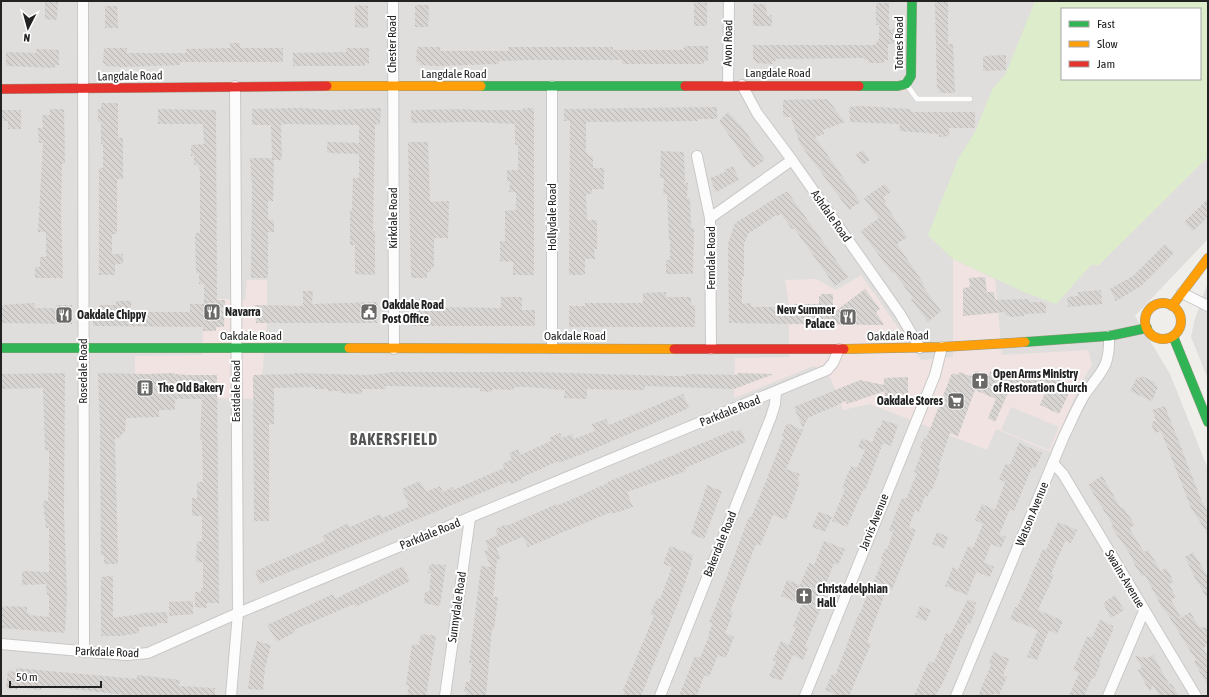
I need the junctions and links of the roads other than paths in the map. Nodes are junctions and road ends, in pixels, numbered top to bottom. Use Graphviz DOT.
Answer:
graph roads {
  1 [pos="83,1"];
  2 [pos="393,1"];
  3 [pos="729,1"];
  4 [pos="912,1"];
  5 [pos="906,84"];
  6 [pos="728,85"];
  7 [pos="742,85"];
  8 [pos="235,86"];
  9 [pos="392,86"];
  10 [pos="552,86"];
  11 [pos="1,89"];
  12 [pos="84,89"];
  13 [pos="970,99"];
  14 [pos="697,156"];
  15 [pos="792,160"];
  16 [pos="710,218"];
  17 [pos="1208,258"];
  18 [pos="1182,293"];
  19 [pos="1172,306"];
  20 [pos="1208,306"];
  21 [pos="1147,328"];
  22 [pos="1109,336"];
  23 [pos="1173,336"];
  24 [pos="236,347"];
  25 [pos="942,347"];
  26 [pos="1,348"];
  27 [pos="83,348"];
  28 [pos="552,348"];
  29 [pos="920,348"];
  30 [pos="394,349"];
  31 [pos="711,349"];
  32 [pos="839,349"];
  33 [pos="776,392"];
  34 [pos="1208,422"];
  35 [pos="1053,463"];
  36 [pos="470,518"];
  37 [pos="1144,611"];
  38 [pos="238,613"];
  39 [pos="1,644"];
  40 [pos="84,652"];
  41 [pos="231,696"];
  42 [pos="445,696"];
  43 [pos="660,696"];
  44 [pos="805,696"];
  45 [pos="956,696"];
  46 [pos="1108,696"];
  47 [pos="1196,696"];
  1 -- 12 [label="street, Rosedale Road"];
  2 -- 9 [label="street, Chester Road"];
  3 -- 6 [label="street, Avon Road"];
  4 -- 5 [label="street, Totnes Road"];
  5 -- 7 [label="street, Langdale Road"];
  5 -- 13 [label="lane"];
  6 -- 7 [label="street, Langdale Road"];
  6 -- 10 [label="street, Langdale Road"];
  7 -- 15 [label="street, Ashdale Road"];
  8 -- 9 [label="street, Langdale Road"];
  8 -- 12 [label="street, Langdale Road"];
  8 -- 24 [label="street, Eastdale Road"];
  9 -- 10 [label="street, Langdale Road"];
  9 -- 30 [label="street, Kirkdale Road"];
  10 -- 28 [label="street, Hollydale Road"];
  11 -- 12 [label="street, Langdale Road"];
  12 -- 27 [label="street, Rosedale Road"];
  14 -- 16 [label="street"];
  15 -- 16 [label="street, Ferndale Road"];
  15 -- 29 [label="street, Ashdale Road"];
  16 -- 31 [label="street, Ferndale Road"];
  17 -- 18 [label="street"];
  18 -- 19 [label="street"];
  18 -- 20 [label="street"];
  19 -- 21 [label="street"];
  19 -- 23 [label="street"];
  21 -- 22 [label="street, Oakdale Road"];
  21 -- 23 [label="street"];
  22 -- 25 [label="street, Oakdale Road"];
  22 -- 35 [label="street, Watson Avenue"];
  23 -- 34 [label="street"];
  24 -- 27 [label="street, Oakdale Road"];
  24 -- 30 [label="street, Oakdale Road"];
  24 -- 38 [label="street, Eastdale Road"];
  25 -- 29 [label="street, Oakdale Road"];
  25 -- 44 [label="street, Jarvis Avenue"];
  26 -- 27 [label="street, Oakdale Road"];
  27 -- 40 [label="street, Rosedale Road"];
  28 -- 30 [label="street, Oakdale Road"];
  28 -- 31 [label="street, Oakdale Road"];
  29 -- 32 [label="street, Oakdale Road"];
  31 -- 32 [label="street, Oakdale Road"];
  32 -- 33 [label="street, Parkdale Road"];
  33 -- 36 [label="street, Parkdale Road"];
  33 -- 43 [label="street, Bakerdale Road"];
  35 -- 37 [label="street, Swains Avenue"];
  35 -- 45 [label="street, Watson Avenue"];
  36 -- 38 [label="street, Parkdale Road"];
  36 -- 42 [label="street, Sunnydale Road"];
  37 -- 46 [label="street"];
  37 -- 47 [label="street, Swains Avenue"];
  38 -- 40 [label="street, Parkdale Road"];
  38 -- 41 [label="street, Eastdale Road"];
  39 -- 40 [label="street, Parkdale Road"];
}
